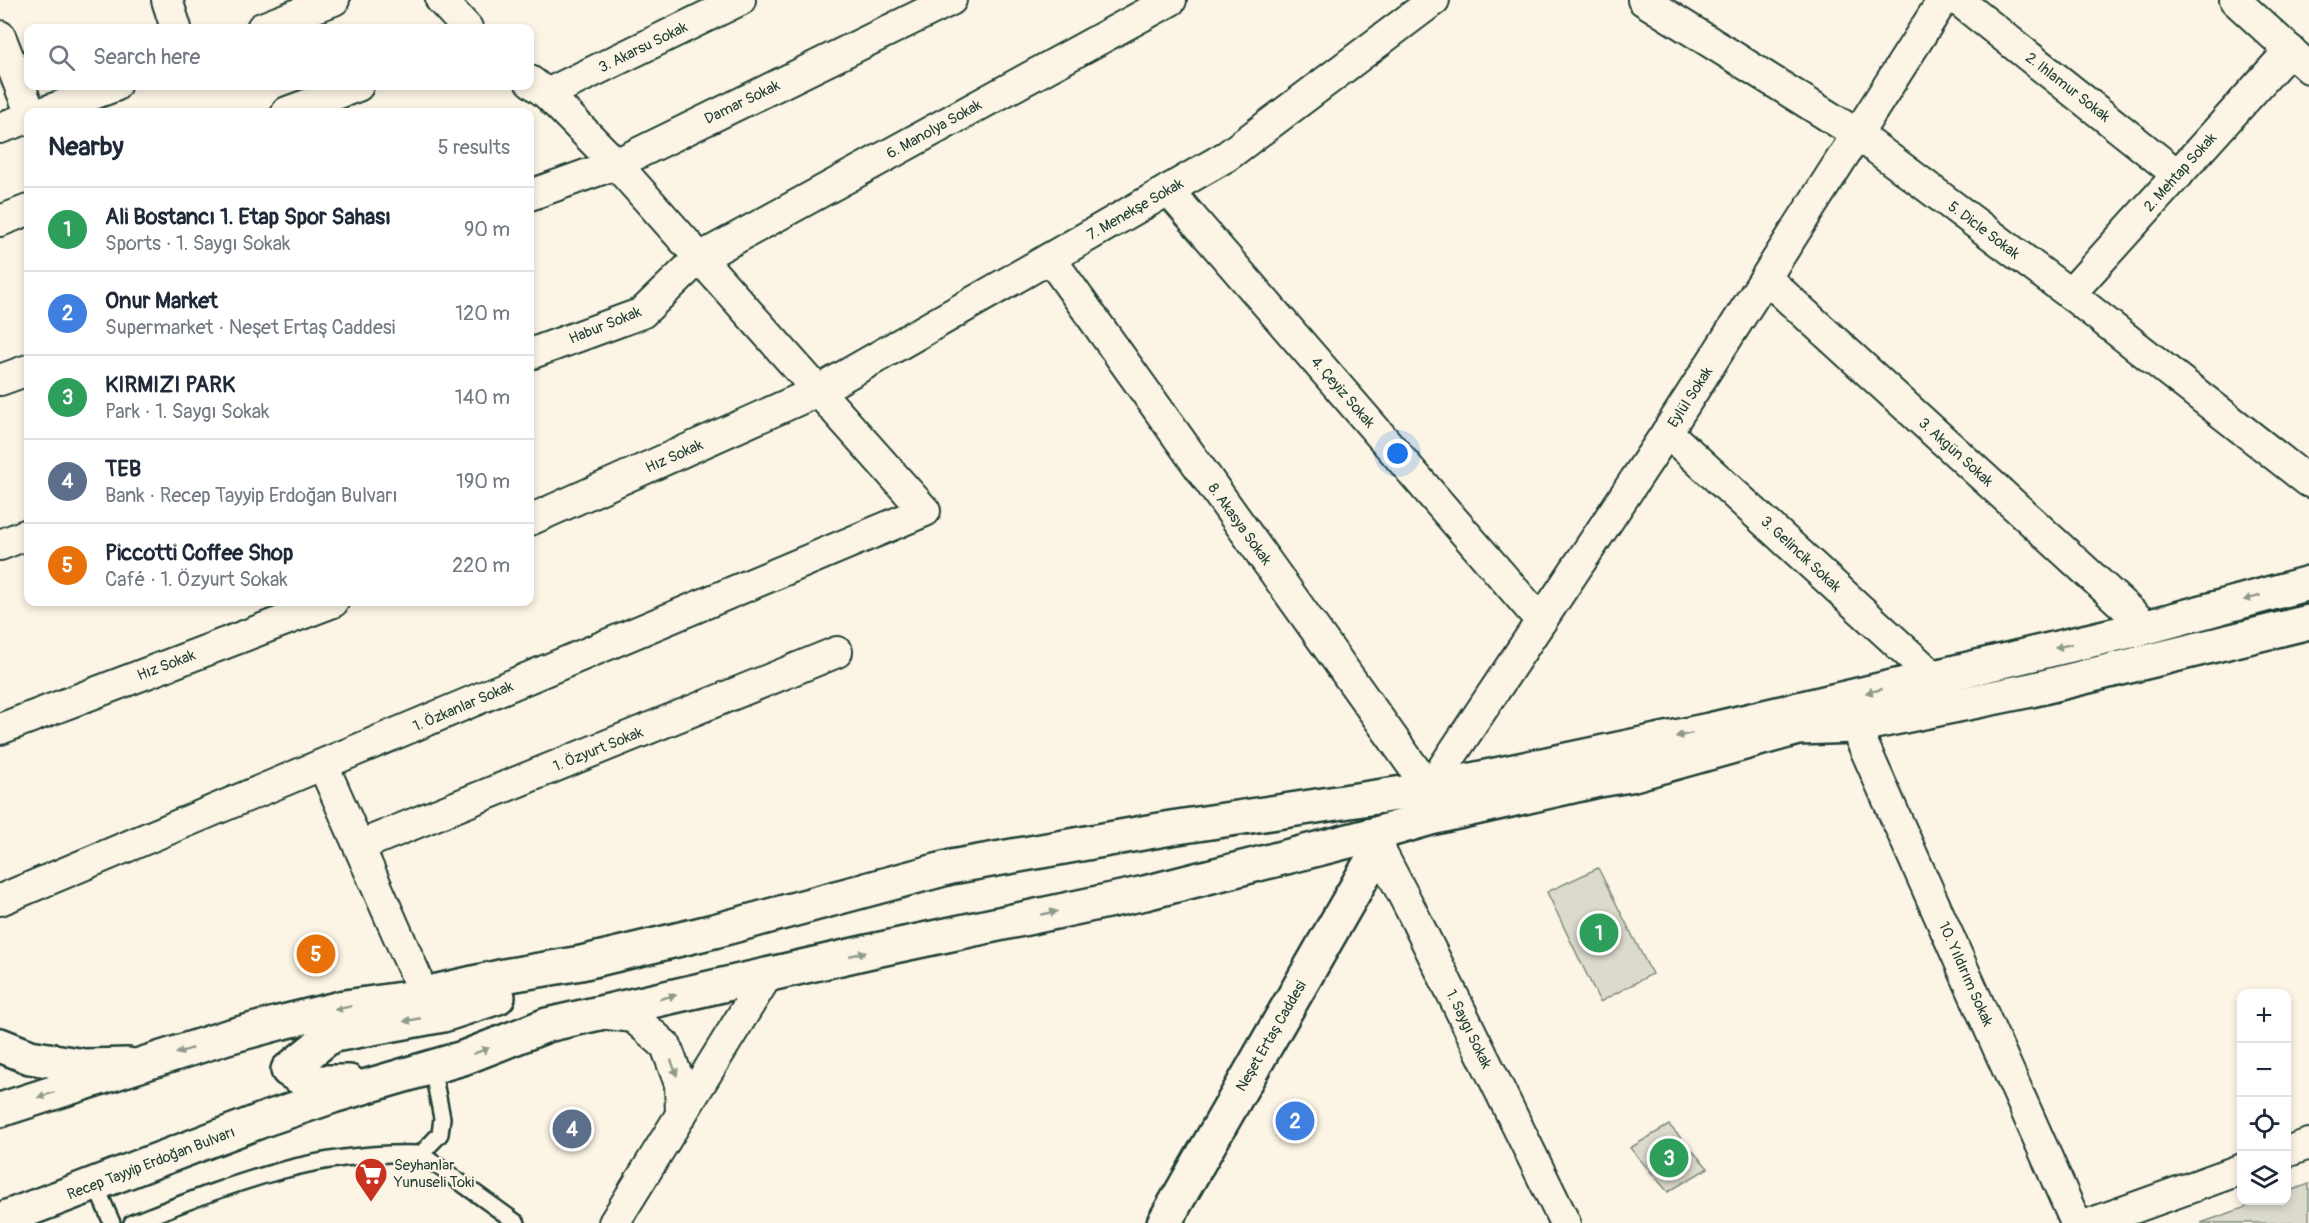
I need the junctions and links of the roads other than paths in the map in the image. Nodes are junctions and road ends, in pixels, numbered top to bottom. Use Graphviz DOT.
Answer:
graph roads {
  1 [pos="166,0"];
  2 [pos="334,0"];
  3 [pos="441,0"];
  4 [pos="740,0"];
  5 [pos="951,0"];
  6 [pos="1171,0"];
  7 [pos="1434,0"];
  8 [pos="1643,0"];
  9 [pos="1943,0"];
  10 [pos="1958,0"];
  11 [pos="2235,0"];
  12 [pos="175,24"];
  13 [pos="272,24"];
  14 [pos="463,24"];
  15 [pos="0,36"];
  16 [pos="2300,59"];
  17 [pos="538,87"];
  18 [pos="104,90"];
  19 [pos="347,90"];
  20 [pos="28,108"];
  21 [pos="55,108"];
  22 [pos="298,108"];
  23 [pos="24,119"];
  24 [pos="0,128"];
  25 [pos="1857,135"];
  26 [pos="616,164"];
  27 [pos="2178,175"];
  28 [pos="1168,190"];
  29 [pos="534,194"];
  30 [pos="24,212"];
  31 [pos="0,221"];
  32 [pos="1050,258"];
  33 [pos="698,259"];
  34 [pos="1766,278"];
  35 [pos="2070,294"];
  36 [pos="534,353"];
  37 [pos="24,371"];
  38 [pos="0,380"];
  39 [pos="818,391"];
  40 [pos="1667,432"];
  41 [pos="2309,482"];
  42 [pos="534,518"];
  43 [pos="24,536"];
  44 [pos="0,545"];
  45 [pos="2309,583"];
  46 [pos="323,606"];
  47 [pos="1541,621"];
  48 [pos="2309,621"];
  49 [pos="2146,627"];
  50 [pos="837,652"];
  51 [pos="1934,677"];
  52 [pos="1855,726"];
  53 [pos="0,729"];
  54 [pos="323,765"];
  55 [pos="1430,789"];
  56 [pos="1376,842"];
  57 [pos="359,846"];
  58 [pos="0,900"];
  59 [pos="565,966"];
  60 [pos="768,974"];
  61 [pos="416,976"];
  62 [pos="600,1013"];
  63 [pos="0,1045"];
  64 [pos="141,1064"];
  65 [pos="432,1067"];
  66 [pos="365,1087"];
  67 [pos="0,1110"];
  68 [pos="681,1115"];
  69 [pos="2309,1144"];
  70 [pos="2289,1151"];
  71 [pos="421,1154"];
  72 [pos="2237,1170"];
  73 [pos="95,1184"];
  74 [pos="0,1221"];
  75 [pos="112,1223"];
  76 [pos="132,1223"];
  77 [pos="518,1223"];
  78 [pos="614,1223"];
  79 [pos="1164,1223"];
  80 [pos="1565,1223"];
  81 [pos="2076,1223"];
  82 [pos="2092,1223"];
  1 -- 12 [label="street"];
  2 -- 13 [label="street"];
  3 -- 14 [label="street"];
  4 -- 17 [label="street, 3. Akarsu Sokak"];
  5 -- 26 [label="street, Damar Sokak"];
  6 -- 33 [label="street, 6. Manolya Sokak"];
  7 -- 28 [label="street, 7. Menekşe Sokak"];
  8 -- 25 [label="street, 5. Dicle Sokak"];
  9 -- 25 [label="street, Eylül Sokak"];
  10 -- 27 [label="street, 2. Ihlamur Sokak"];
  11 -- 16 [label="street"];
  15 -- 20 [label="street"];
  16 -- 27 [label="street, 2. Mehtap Sokak"];
  17 -- 26 [label="street"];
  18 -- 21 [label="street"];
  19 -- 22 [label="street"];
  23 -- 24 [label="street"];
  25 -- 34 [label="street, Eylül Sokak"];
  25 -- 35 [label="street, 5. Dicle Sokak"];
  26 -- 29 [label="street, Damar Sokak"];
  26 -- 33 [label="street"];
  27 -- 35 [label="street, 2. Mehtap Sokak"];
  28 -- 32 [label="street, 7. Menekşe Sokak"];
  28 -- 47 [label="street, 4. Çeyiz Sokak"];
  30 -- 31 [label="street"];
  32 -- 39 [label="street, 7. Menekşe Sokak"];
  32 -- 55 [label="street, 8. Akasya Sokak"];
  33 -- 36 [label="street, Habur Sokak"];
  33 -- 39 [label="street"];
  34 -- 40 [label="street, Eylül Sokak"];
  34 -- 49 [label="street, 3. Akgün Sokak"];
  35 -- 41 [label="street, 5. Dicle Sokak"];
  37 -- 38 [label="street"];
  39 -- 42 [label="street, Hız Sokak"];
  39 -- 54 [label="street, 1. Özkanlar Sokak"];
  40 -- 47 [label="street, Eylül Sokak"];
  40 -- 51 [label="street, 3. Gelincik Sokak"];
  43 -- 44 [label="street"];
  45 -- 49 [label="main road, one-way"];
  46 -- 53 [label="street, Hız Sokak"];
  47 -- 55 [label="street, Eylül Sokak"];
  48 -- 52 [label="main road, Recep Tayyip Erdoğan Bulvarı"];
  49 -- 51 [label="main road, one-way"];
  50 -- 57 [label="street, 1. Özyurt Sokak"];
  51 -- 55 [label="main road, one-way"];
  52 -- 56 [label="main road, Recep Tayyip Erdoğan Bulvarı"];
  52 -- 81 [label="street, 10. Yıldırım Sokak"];
  54 -- 57 [label="street"];
  54 -- 58 [label="street, 1. Özkanlar Sokak"];
  55 -- 59 [label="main road"];
  60 -- 56 [label="main road, Recep Tayyip Erdoğan Bulvarı, one-way"];
  56 -- 79 [label="main road, Neşet Ertaş Caddesi"];
  56 -- 80 [label="street, 1. Saygı Sokak"];
  57 -- 61 [label="street"];
  59 -- 64 [label="main road, one-way"];
  59 -- 66 [label="main road, one-way"];
  62 -- 60 [label="main road, Recep Tayyip Erdoğan Bulvarı, one-way"];
  60 -- 68 [label="street"];
  65 -- 62 [label="main road, Recep Tayyip Erdoğan Bulvarı, one-way"];
  62 -- 68 [label="street, one-way"];
  63 -- 64 [label="main road"];
  64 -- 67 [label="main road, one-way"];
  65 -- 66 [label="main road, Recep Tayyip Erdoğan Bulvarı"];
  65 -- 71 [label="lane"];
  66 -- 73 [label="main road, Recep Tayyip Erdoğan Bulvarı"];
  68 -- 78 [label="street"];
  69 -- 70 [label="street"];
  71 -- 76 [label="lane"];
  71 -- 77 [label="lane"];
  72 -- 82 [label="street"];
  73 -- 74 [label="main road, Recep Tayyip Erdoğan Bulvarı"];
  73 -- 75 [label="lane"];
}
